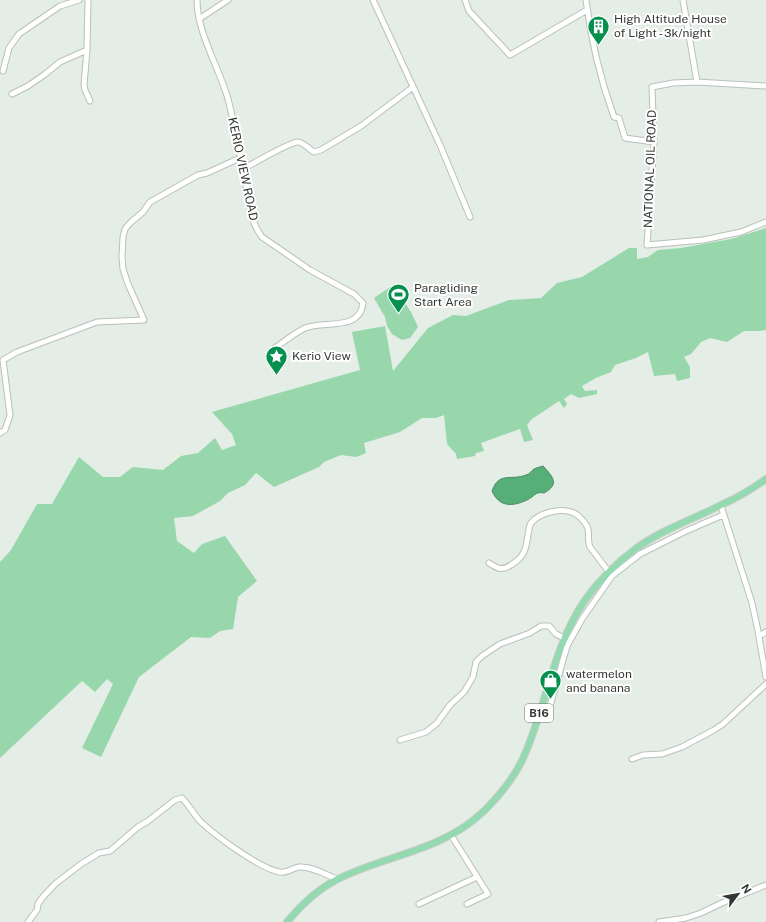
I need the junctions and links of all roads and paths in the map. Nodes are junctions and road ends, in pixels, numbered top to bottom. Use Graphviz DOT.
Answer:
graph roads {
  1 [pos="79,0"];
  2 [pos="88,0"];
  3 [pos="197,0"];
  4 [pos="228,0"];
  5 [pos="373,0"];
  6 [pos="465,0"];
  7 [pos="586,0"];
  8 [pos="683,0"];
  9 [pos="587,10"];
  10 [pos="199,19"];
  11 [pos="87,50"];
  12 [pos="3,71"];
  13 [pos="697,82"];
  14 [pos="766,86"];
  15 [pos="413,87"];
  16 [pos="12,94"];
  17 [pos="90,100"];
  18 [pos="654,142"];
  19 [pos="240,158"];
  20 [pos="243,169"];
  21 [pos="470,217"];
  22 [pos="766,222"];
  23 [pos="276,348"];
  24 [pos="0,432"];
  25 [pos="766,479"];
  26 [pos="721,506"];
  27 [pos="723,515"];
  28 [pos="489,563"];
  29 [pos="610,574"];
  30 [pos="766,632"];
  31 [pos="759,636"];
  32 [pos="564,638"];
  33 [pos="766,677"];
  34 [pos="766,684"];
  35 [pos="550,706"];
  36 [pos="400,740"];
  37 [pos="632,759"];
  38 [pos="451,835"];
  39 [pos="477,877"];
  40 [pos="337,879"];
  41 [pos="766,885"];
  42 [pos="419,904"];
  43 [pos="467,904"];
  44 [pos="28,922"];
  45 [pos="287,922"];
  46 [pos="659,922"];
  1 -- 12 [label="street"];
  2 -- 11 [label="street"];
  3 -- 10 [label="street, KERIO VIEW ROAD"];
  4 -- 10 [label="street"];
  5 -- 15 [label="street"];
  6 -- 9 [label="street"];
  7 -- 9 [label="street"];
  8 -- 13 [label="street"];
  9 -- 18 [label="street"];
  10 -- 19 [label="street, KERIO VIEW ROAD"];
  11 -- 16 [label="street"];
  11 -- 17 [label="street"];
  13 -- 14 [label="street, NATIONAL OIL ROAD"];
  13 -- 18 [label="street, NATIONAL OIL ROAD"];
  15 -- 20 [label="street"];
  15 -- 21 [label="street"];
  18 -- 22 [label="street, NATIONAL OIL ROAD"];
  19 -- 20 [label="street, KERIO VIEW ROAD"];
  19 -- 24 [label="street"];
  20 -- 23 [label="street, KERIO VIEW ROAD"];
  25 -- 26 [label="main road, B16"];
  26 -- 27 [label="street"];
  26 -- 29 [label="main road, B16"];
  27 -- 29 [label="street"];
  27 -- 31 [label="street"];
  28 -- 29 [label="street"];
  29 -- 32 [label="main road, B16"];
  29 -- 35 [label="street"];
  30 -- 31 [label="street"];
  31 -- 33 [label="street"];
  32 -- 36 [label="street"];
  32 -- 38 [label="main road, B16"];
  34 -- 37 [label="street"];
  38 -- 39 [label="street"];
  38 -- 40 [label="main road, B16"];
  39 -- 42 [label="street"];
  39 -- 43 [label="street"];
  40 -- 44 [label="street"];
  40 -- 45 [label="main road, B16"];
  41 -- 46 [label="street"];
}
